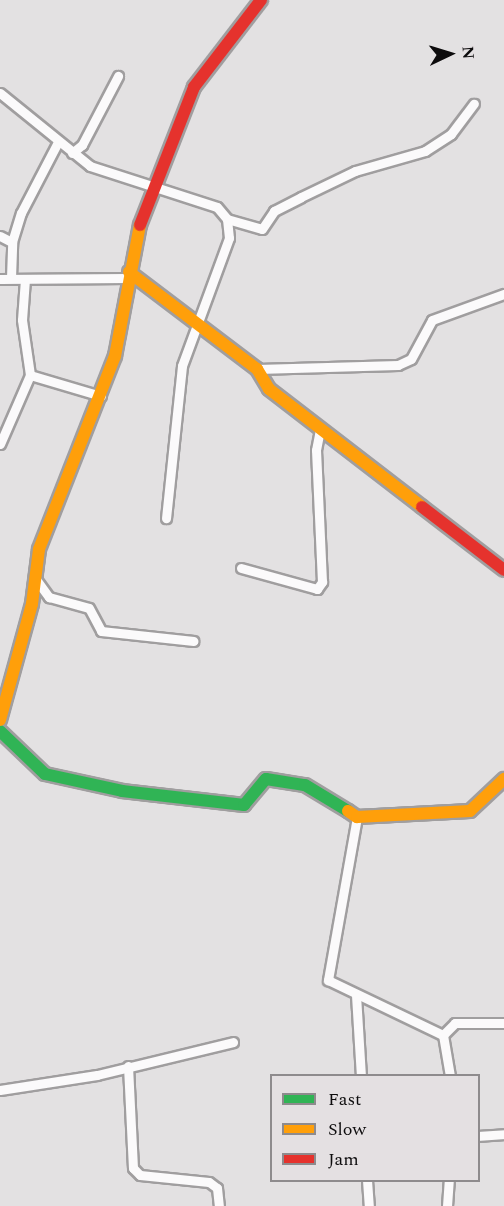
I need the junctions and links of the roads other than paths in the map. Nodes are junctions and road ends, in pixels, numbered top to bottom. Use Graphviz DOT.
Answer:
graph roads {
  1 [pos="261,0"];
  2 [pos="118,76"];
  3 [pos="0,93"];
  4 [pos="474,104"];
  5 [pos="58,142"];
  6 [pos="72,153"];
  7 [pos="153,185"];
  8 [pos="227,219"];
  9 [pos="0,236"];
  10 [pos="12,242"];
  11 [pos="128,275"];
  12 [pos="11,278"];
  13 [pos="0,279"];
  14 [pos="25,279"];
  15 [pos="504,294"];
  16 [pos="198,324"];
  17 [pos="257,369"];
  18 [pos="30,375"];
  19 [pos="101,396"];
  20 [pos="320,429"];
  21 [pos="0,444"];
  22 [pos="166,518"];
  23 [pos="241,568"];
  24 [pos="504,570"];
  25 [pos="35,578"];
  26 [pos="193,641"];
  27 [pos="0,720"];
  28 [pos="0,731"];
  29 [pos="504,779"];
  30 [pos="357,817"];
  31 [pos="356,995"];
  32 [pos="504,1023"];
  33 [pos="443,1035"];
  34 [pos="232,1042"];
  35 [pos="128,1065"];
  36 [pos="361,1074"];
  37 [pos="450,1074"];
  38 [pos="0,1090"];
  39 [pos="504,1134"];
  40 [pos="480,1136"];
  41 [pos="367,1182"];
  42 [pos="449,1182"];
  43 [pos="219,1206"];
  44 [pos="369,1206"];
  45 [pos="447,1206"];
  1 -- 7 [label="street"];
  2 -- 6 [label="street"];
  3 -- 5 [label="street"];
  4 -- 8 [label="street"];
  5 -- 6 [label="street"];
  5 -- 10 [label="street"];
  6 -- 7 [label="street"];
  7 -- 8 [label="street"];
  7 -- 11 [label="street"];
  8 -- 16 [label="street"];
  9 -- 10 [label="street"];
  10 -- 12 [label="street"];
  11 -- 14 [label="street"];
  11 -- 16 [label="street"];
  11 -- 19 [label="street"];
  12 -- 13 [label="street"];
  12 -- 14 [label="street"];
  14 -- 18 [label="street"];
  15 -- 17 [label="street"];
  16 -- 17 [label="street"];
  16 -- 22 [label="street"];
  17 -- 20 [label="street"];
  18 -- 19 [label="street"];
  18 -- 21 [label="street"];
  19 -- 25 [label="street"];
  20 -- 23 [label="street"];
  20 -- 24 [label="street"];
  25 -- 26 [label="street"];
  25 -- 27 [label="street"];
  28 -- 30 [label="street"];
  29 -- 30 [label="street"];
  30 -- 31 [label="street"];
  31 -- 33 [label="street"];
  31 -- 36 [label="street"];
  32 -- 33 [label="street"];
  33 -- 37 [label="street"];
  34 -- 35 [label="street"];
  35 -- 38 [label="street"];
  35 -- 43 [label="street"];
  39 -- 40 [label="street"];
  41 -- 44 [label="street"];
  42 -- 45 [label="street"];
}
